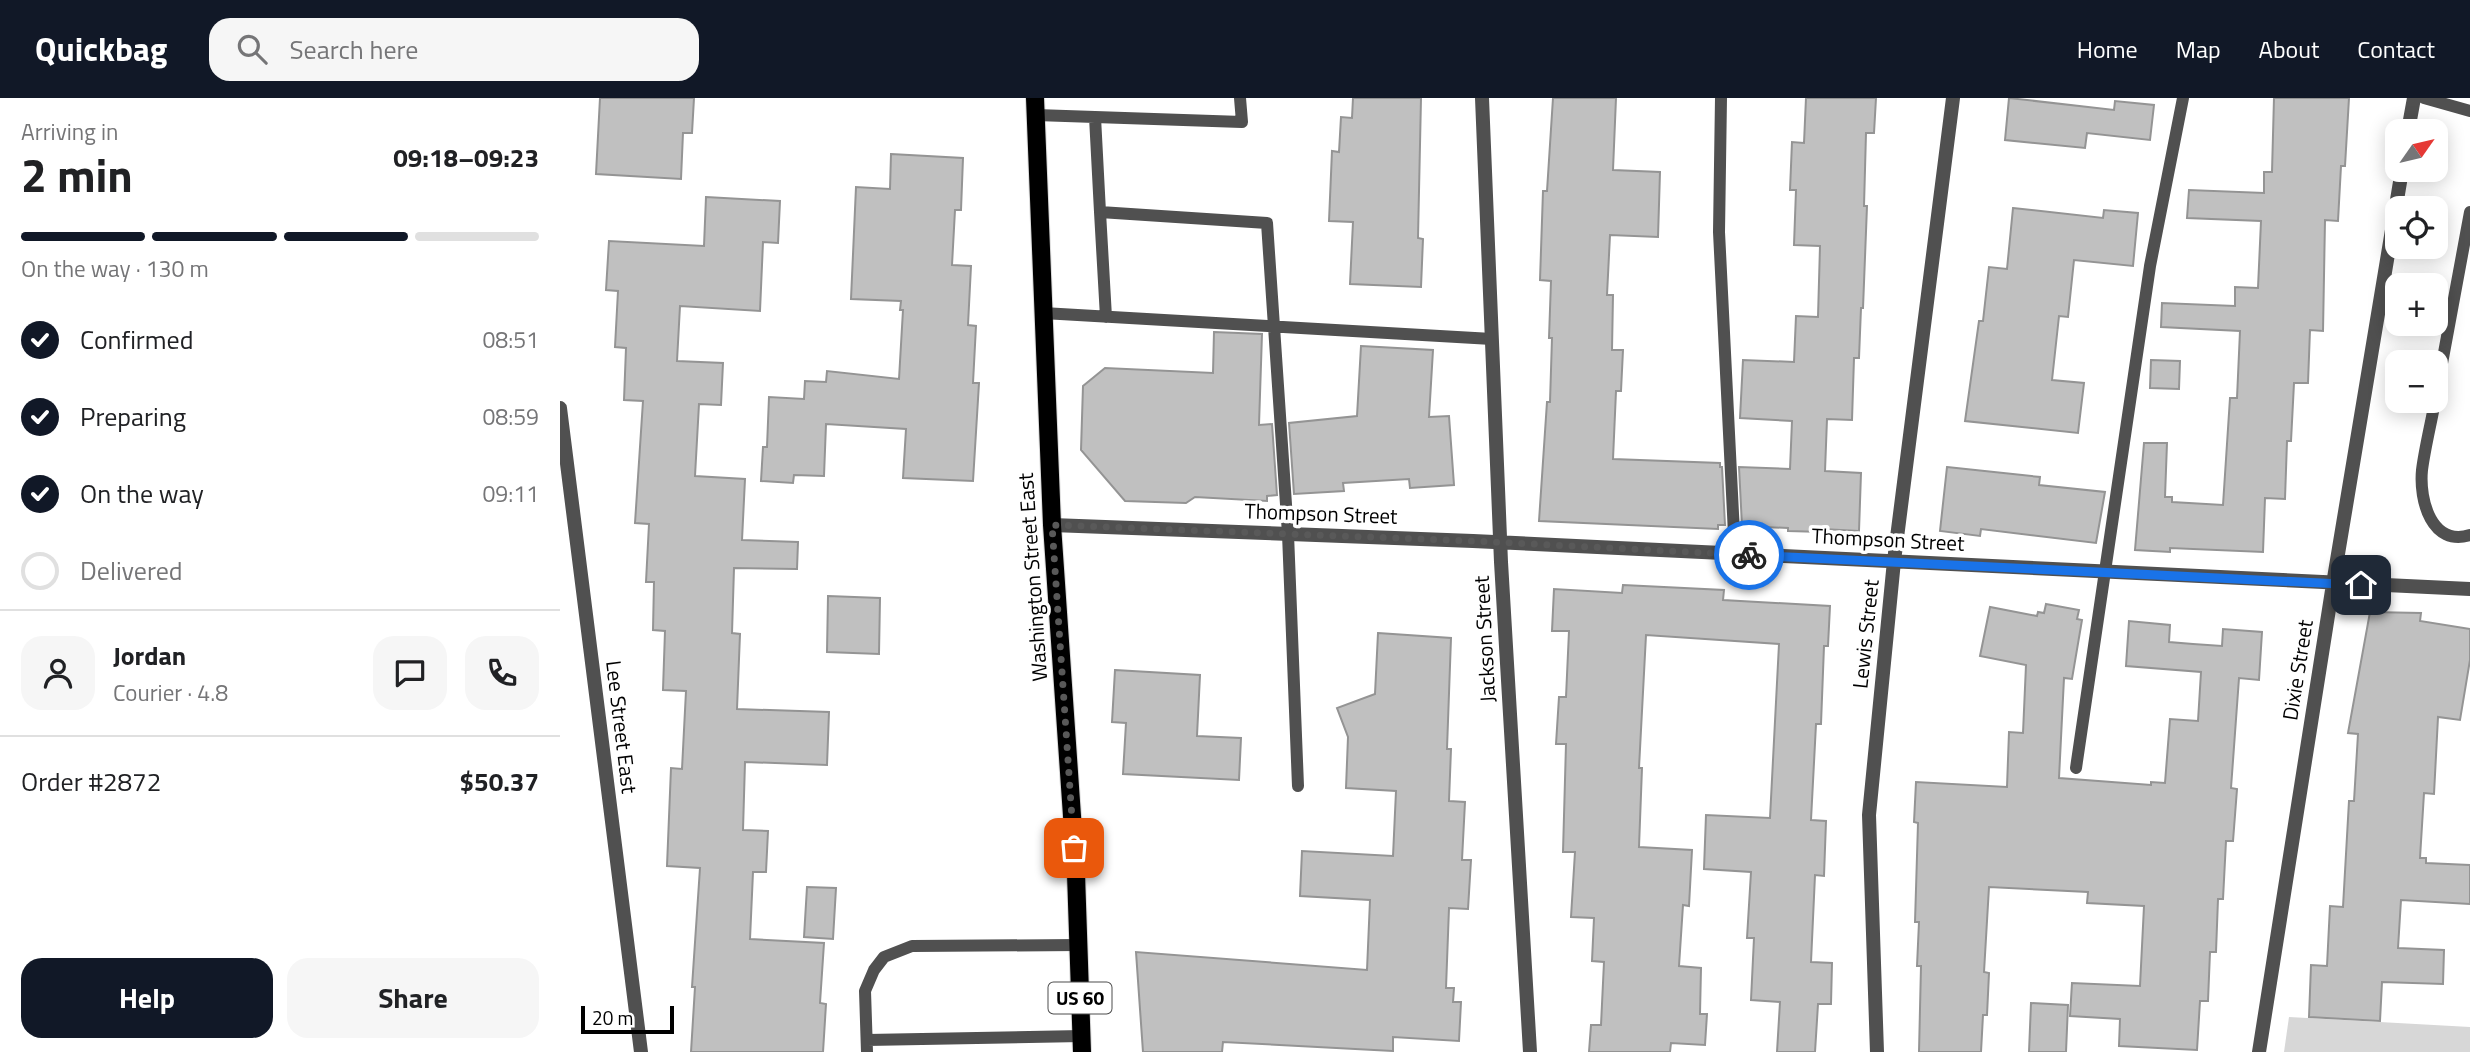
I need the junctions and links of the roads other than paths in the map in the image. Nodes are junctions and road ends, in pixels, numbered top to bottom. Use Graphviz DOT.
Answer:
graph roads {
  1 [pos="1241,98"];
  2 [pos="1482,98"];
  3 [pos="1721,98"];
  4 [pos="1953,98"];
  5 [pos="2183,98"];
  6 [pos="2414,98"];
  7 [pos="2424,98"];
  8 [pos="1035,106"];
  9 [pos="2470,111"];
  10 [pos="1095,117"];
  11 [pos="2410,119"];
  12 [pos="2400,182"];
  13 [pos="1100,212"];
  14 [pos="2470,212"];
  15 [pos="1043,313"];
  16 [pos="1106,317"];
  17 [pos="1273,326"];
  18 [pos="1492,339"];
  19 [pos="2445,350"];
  20 [pos="560,408"];
  21 [pos="2433,413"];
  22 [pos="1052,525"];
  23 [pos="1288,534"];
  24 [pos="2470,535"];
  25 [pos="1500,542"];
  26 [pos="1735,554"];
  27 [pos="1894,561"];
  28 [pos="2105,572"];
  29 [pos="2333,584"];
  30 [pos="2470,589"];
  31 [pos="2076,768"];
  32 [pos="1298,786"];
  33 [pos="1079,945"];
  34 [pos="1082,1044"];
  35 [pos="867,1046"];
  36 [pos="641,1052"];
  37 [pos="1530,1052"];
  38 [pos="1877,1052"];
  39 [pos="2259,1052"];
  1 -- 10 [label="lane"];
  2 -- 18 [label="street, Jackson Street"];
  3 -- 26 [label="lane"];
  4 -- 27 [label="street, Lewis Street"];
  5 -- 28 [label="lane"];
  6 -- 11 [label="street"];
  7 -- 9 [label="lane"];
  8 -- 10 [label="lane"];
  8 -- 15 [label="main road, Washington Street East / US 60"];
  10 -- 13 [label="lane"];
  12 -- 29 [label="street, Dixie Street"];
  13 -- 16 [label="lane"];
  13 -- 17 [label="lane"];
  14 -- 19 [label="lane"];
  15 -- 16 [label="lane"];
  15 -- 22 [label="main road, Washington Street East / US 60"];
  16 -- 17 [label="lane"];
  17 -- 18 [label="lane"];
  17 -- 23 [label="lane"];
  18 -- 25 [label="street, Jackson Street"];
  20 -- 36 [label="street, Lee Street East"];
  21 -- 24 [label="lane"];
  22 -- 23 [label="street, Thompson Street"];
  22 -- 33 [label="main road, Washington Street East / US 60"];
  23 -- 25 [label="street, Thompson Street"];
  23 -- 32 [label="lane"];
  25 -- 26 [label="street, Thompson Street"];
  25 -- 37 [label="street, Jackson Street"];
  26 -- 27 [label="street, Thompson Street"];
  27 -- 28 [label="street, Thompson Street"];
  27 -- 38 [label="street, Lewis Street"];
  28 -- 29 [label="street, Thompson Street"];
  28 -- 31 [label="lane"];
  29 -- 30 [label="street, Thompson Street"];
  29 -- 39 [label="street, Dixie Street"];
  33 -- 34 [label="main road, Washington Street East / US 60"];
  33 -- 35 [label="lane"];
  34 -- 35 [label="lane"];
}
